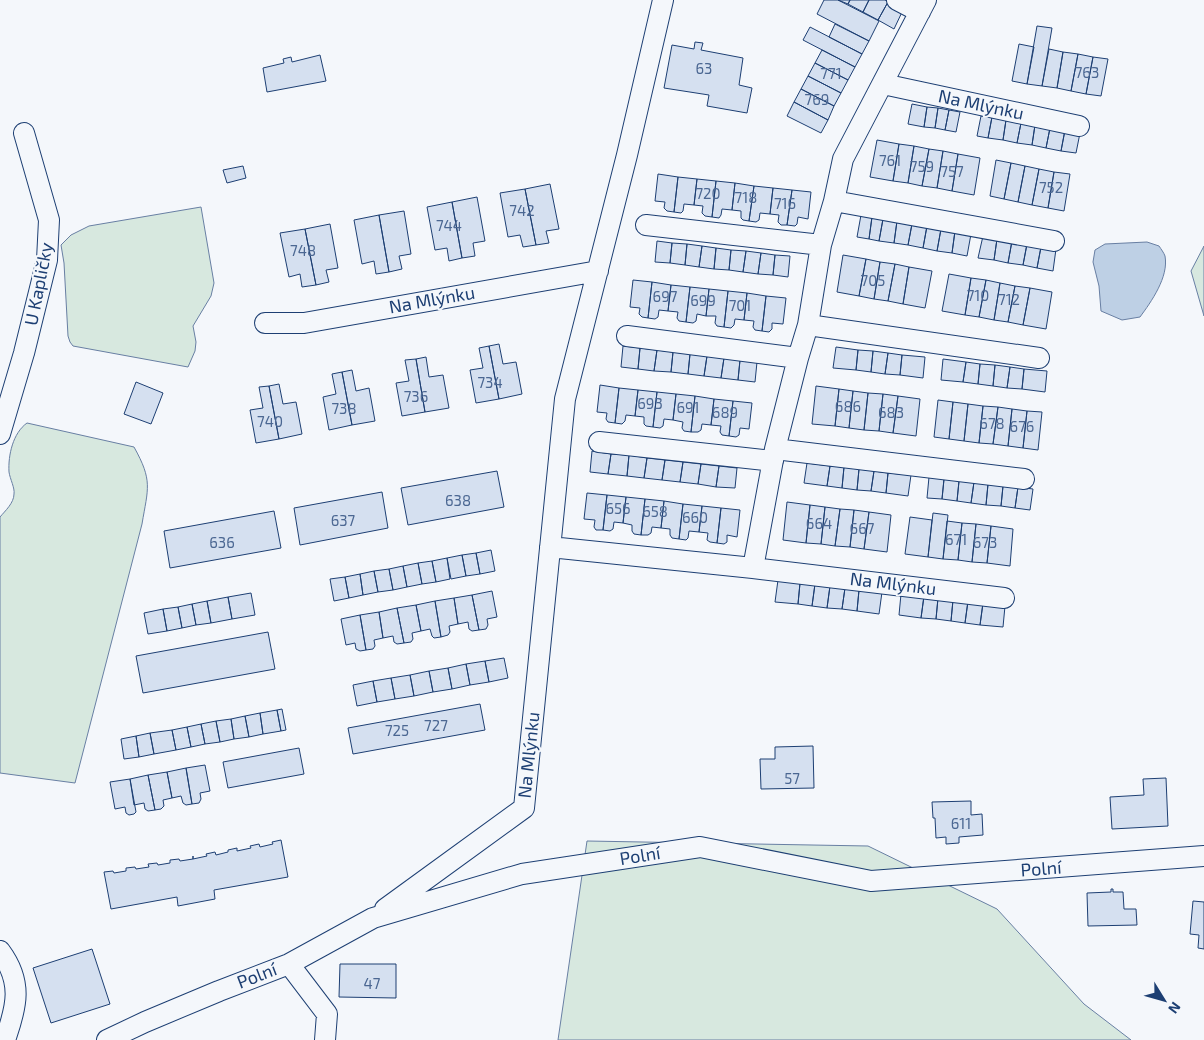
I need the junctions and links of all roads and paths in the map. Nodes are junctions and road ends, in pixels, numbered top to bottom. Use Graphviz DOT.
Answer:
graph roads {
  1 [pos="663,0"];
  2 [pos="897,0"];
  3 [pos="923,6"];
  4 [pos="883,84"];
  5 [pos="1079,126"];
  6 [pos="24,133"];
  7 [pos="834,201"];
  8 [pos="646,225"];
  9 [pos="1054,240"];
  10 [pos="821,245"];
  11 [pos="598,271"];
  12 [pos="265,323"];
  13 [pos="808,324"];
  14 [pos="627,336"];
  15 [pos="798,358"];
  16 [pos="1039,358"];
  17 [pos="0,434"];
  18 [pos="599,442"];
  19 [pos="774,455"];
  20 [pos="1024,479"];
  21 [pos="550,547"];
  22 [pos="753,568"];
  23 [pos="1004,598"];
  24 [pos="1204,856"];
  25 [pos="373,918"];
  26 [pos="0,951"];
  27 [pos="289,964"];
  28 [pos="5,1040"];
  29 [pos="107,1040"];
  30 [pos="325,1040"];
  1 -- 11 [label="street, Na Mlýnku"];
  2 -- 3 [label="street"];
  3 -- 4 [label="street"];
  4 -- 5 [label="street, Na Mlýnku"];
  4 -- 7 [label="street"];
  6 -- 17 [label="street, U Kapličky"];
  7 -- 9 [label="street"];
  7 -- 10 [label="street"];
  8 -- 10 [label="street"];
  10 -- 13 [label="street"];
  11 -- 12 [label="street, Na Mlýnku"];
  11 -- 21 [label="street, Na Mlýnku"];
  13 -- 15 [label="street"];
  13 -- 16 [label="street"];
  14 -- 15 [label="street"];
  15 -- 19 [label="street"];
  18 -- 19 [label="street"];
  19 -- 20 [label="street"];
  19 -- 22 [label="street"];
  21 -- 22 [label="street, Na Mlýnku"];
  21 -- 25 [label="street, Na Mlýnku"];
  22 -- 23 [label="street, Na Mlýnku"];
  24 -- 25 [label="street, Polní"];
  25 -- 27 [label="street, Polní"];
  26 -- 28 [label="street"];
  27 -- 29 [label="street, Polní"];
  27 -- 30 [label="street"];
}
